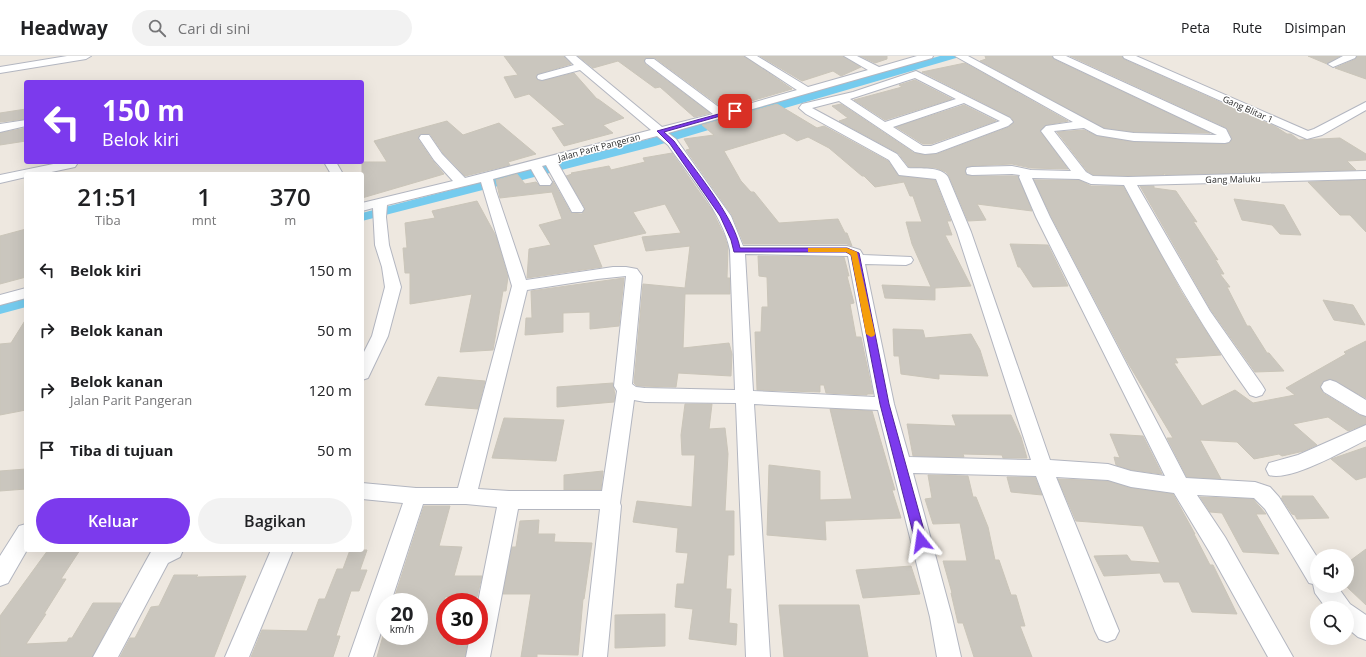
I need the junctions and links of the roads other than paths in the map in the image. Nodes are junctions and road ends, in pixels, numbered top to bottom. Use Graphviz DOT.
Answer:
graph roads {
  1 [pos="86,56"];
  2 [pos="570,56"];
  3 [pos="750,56"];
  4 [pos="849,56"];
  5 [pos="928,56"];
  6 [pos="961,56"];
  7 [pos="1058,56"];
  8 [pos="1128,56"];
  9 [pos="1351,56"];
  10 [pos="650,61"];
  11 [pos="1333,64"];
  12 [pos="582,66"];
  13 [pos="0,70"];
  14 [pos="877,70"];
  15 [pos="542,77"];
  16 [pos="806,90"];
  17 [pos="844,90"];
  18 [pos="966,99"];
  19 [pos="1363,110"];
  20 [pos="722,115"];
  21 [pos="24,123"];
  22 [pos="1085,124"];
  23 [pos="884,126"];
  24 [pos="0,128"];
  25 [pos="665,136"];
  26 [pos="425,138"];
  27 [pos="552,163"];
  28 [pos="71,164"];
  29 [pos="972,171"];
  30 [pos="33,172"];
  31 [pos="24,174"];
  32 [pos="1031,174"];
  33 [pos="1081,175"];
  34 [pos="1366,176"];
  35 [pos="0,179"];
  36 [pos="1128,181"];
  37 [pos="461,182"];
  38 [pos="488,182"];
  39 [pos="364,207"];
  40 [pos="578,209"];
  41 [pos="379,210"];
  42 [pos="737,250"];
  43 [pos="856,260"];
  44 [pos="906,260"];
  45 [pos="520,286"];
  46 [pos="24,294"];
  47 [pos="0,300"];
  48 [pos="364,370"];
  49 [pos="1330,387"];
  50 [pos="1256,390"];
  51 [pos="626,391"];
  52 [pos="745,397"];
  53 [pos="884,404"];
  54 [pos="1366,409"];
  55 [pos="1366,432"];
  56 [pos="901,465"];
  57 [pos="1043,468"];
  58 [pos="1276,469"];
  59 [pos="1180,486"];
  60 [pos="364,491"];
  61 [pos="416,496"];
  62 [pos="466,496"];
  63 [pos="509,500"];
  64 [pos="610,503"];
  65 [pos="24,536"];
  66 [pos="168,552"];
  67 [pos="281,552"];
  68 [pos="1310,565"];
  69 [pos="0,576"];
  70 [pos="1328,593"];
  71 [pos="1335,601"];
  72 [pos="1354,620"];
  73 [pos="1366,629"];
  74 [pos="1107,631"];
  75 [pos="105,657"];
  76 [pos="237,657"];
  77 [pos="361,657"];
  78 [pos="478,657"];
  79 [pos="595,657"];
  80 [pos="758,657"];
  81 [pos="949,657"];
  82 [pos="1281,657"];
  1 -- 13 [label="street"];
  2 -- 12 [label="street"];
  3 -- 16 [label="street"];
  4 -- 14 [label="street"];
  5 -- 14 [label="street, Jalan Parit Pangeran"];
  6 -- 22 [label="street"];
  7 -- 22 [label="street"];
  8 -- 19 [label="street, Gang Blitar 1"];
  9 -- 11 [label="street"];
  10 -- 20 [label="street"];
  12 -- 15 [label="street"];
  12 -- 25 [label="street"];
  14 -- 17 [label="street, Jalan Parit Pangeran"];
  16 -- 17 [label="street, Jalan Parit Pangeran"];
  16 -- 20 [label="street, Jalan Parit Pangeran"];
  17 -- 18 [label="street"];
  17 -- 23 [label="street"];
  17 -- 57 [label="street"];
  18 -- 23 [label="street"];
  18 -- 23 [label="street"];
  20 -- 25 [label="street, Jalan Parit Pangeran"];
  21 -- 24 [label="street"];
  22 -- 33 [label="street"];
  25 -- 27 [label="street, Jalan Parit Pangeran"];
  25 -- 42 [label="street"];
  26 -- 37 [label="street"];
  27 -- 38 [label="street, Jalan Parit Pangeran"];
  27 -- 40 [label="street"];
  28 -- 30 [label="street"];
  29 -- 32 [label="street, Gang Maluku"];
  31 -- 35 [label="street"];
  32 -- 33 [label="street, Gang Maluku"];
  32 -- 59 [label="street"];
  33 -- 36 [label="street, Gang Maluku"];
  34 -- 36 [label="street, Gang Maluku"];
  36 -- 50 [label="street"];
  37 -- 38 [label="street, Jalan Parit Pangeran"];
  37 -- 41 [label="street, Jalan Parit Pangeran"];
  38 -- 45 [label="street"];
  39 -- 41 [label="street, Jalan Parit Pangeran"];
  41 -- 48 [label="street"];
  42 -- 43 [label="street"];
  42 -- 52 [label="street"];
  43 -- 44 [label="street"];
  43 -- 53 [label="street"];
  45 -- 51 [label="street"];
  45 -- 62 [label="street"];
  46 -- 47 [label="street"];
  49 -- 54 [label="street"];
  51 -- 52 [label="street"];
  51 -- 64 [label="street"];
  52 -- 53 [label="street"];
  52 -- 80 [label="street"];
  53 -- 56 [label="street"];
  55 -- 58 [label="street"];
  56 -- 57 [label="street"];
  56 -- 81 [label="street"];
  57 -- 59 [label="street"];
  57 -- 74 [label="street"];
  59 -- 68 [label="street"];
  59 -- 82 [label="street"];
  60 -- 61 [label="street"];
  61 -- 62 [label="street"];
  61 -- 77 [label="street"];
  62 -- 63 [label="street"];
  63 -- 64 [label="street"];
  63 -- 78 [label="street"];
  64 -- 79 [label="street"];
  65 -- 69 [label="street"];
  66 -- 75 [label="street"];
  67 -- 76 [label="street"];
  70 -- 71 [label="street"];
  72 -- 73 [label="street"];
}
